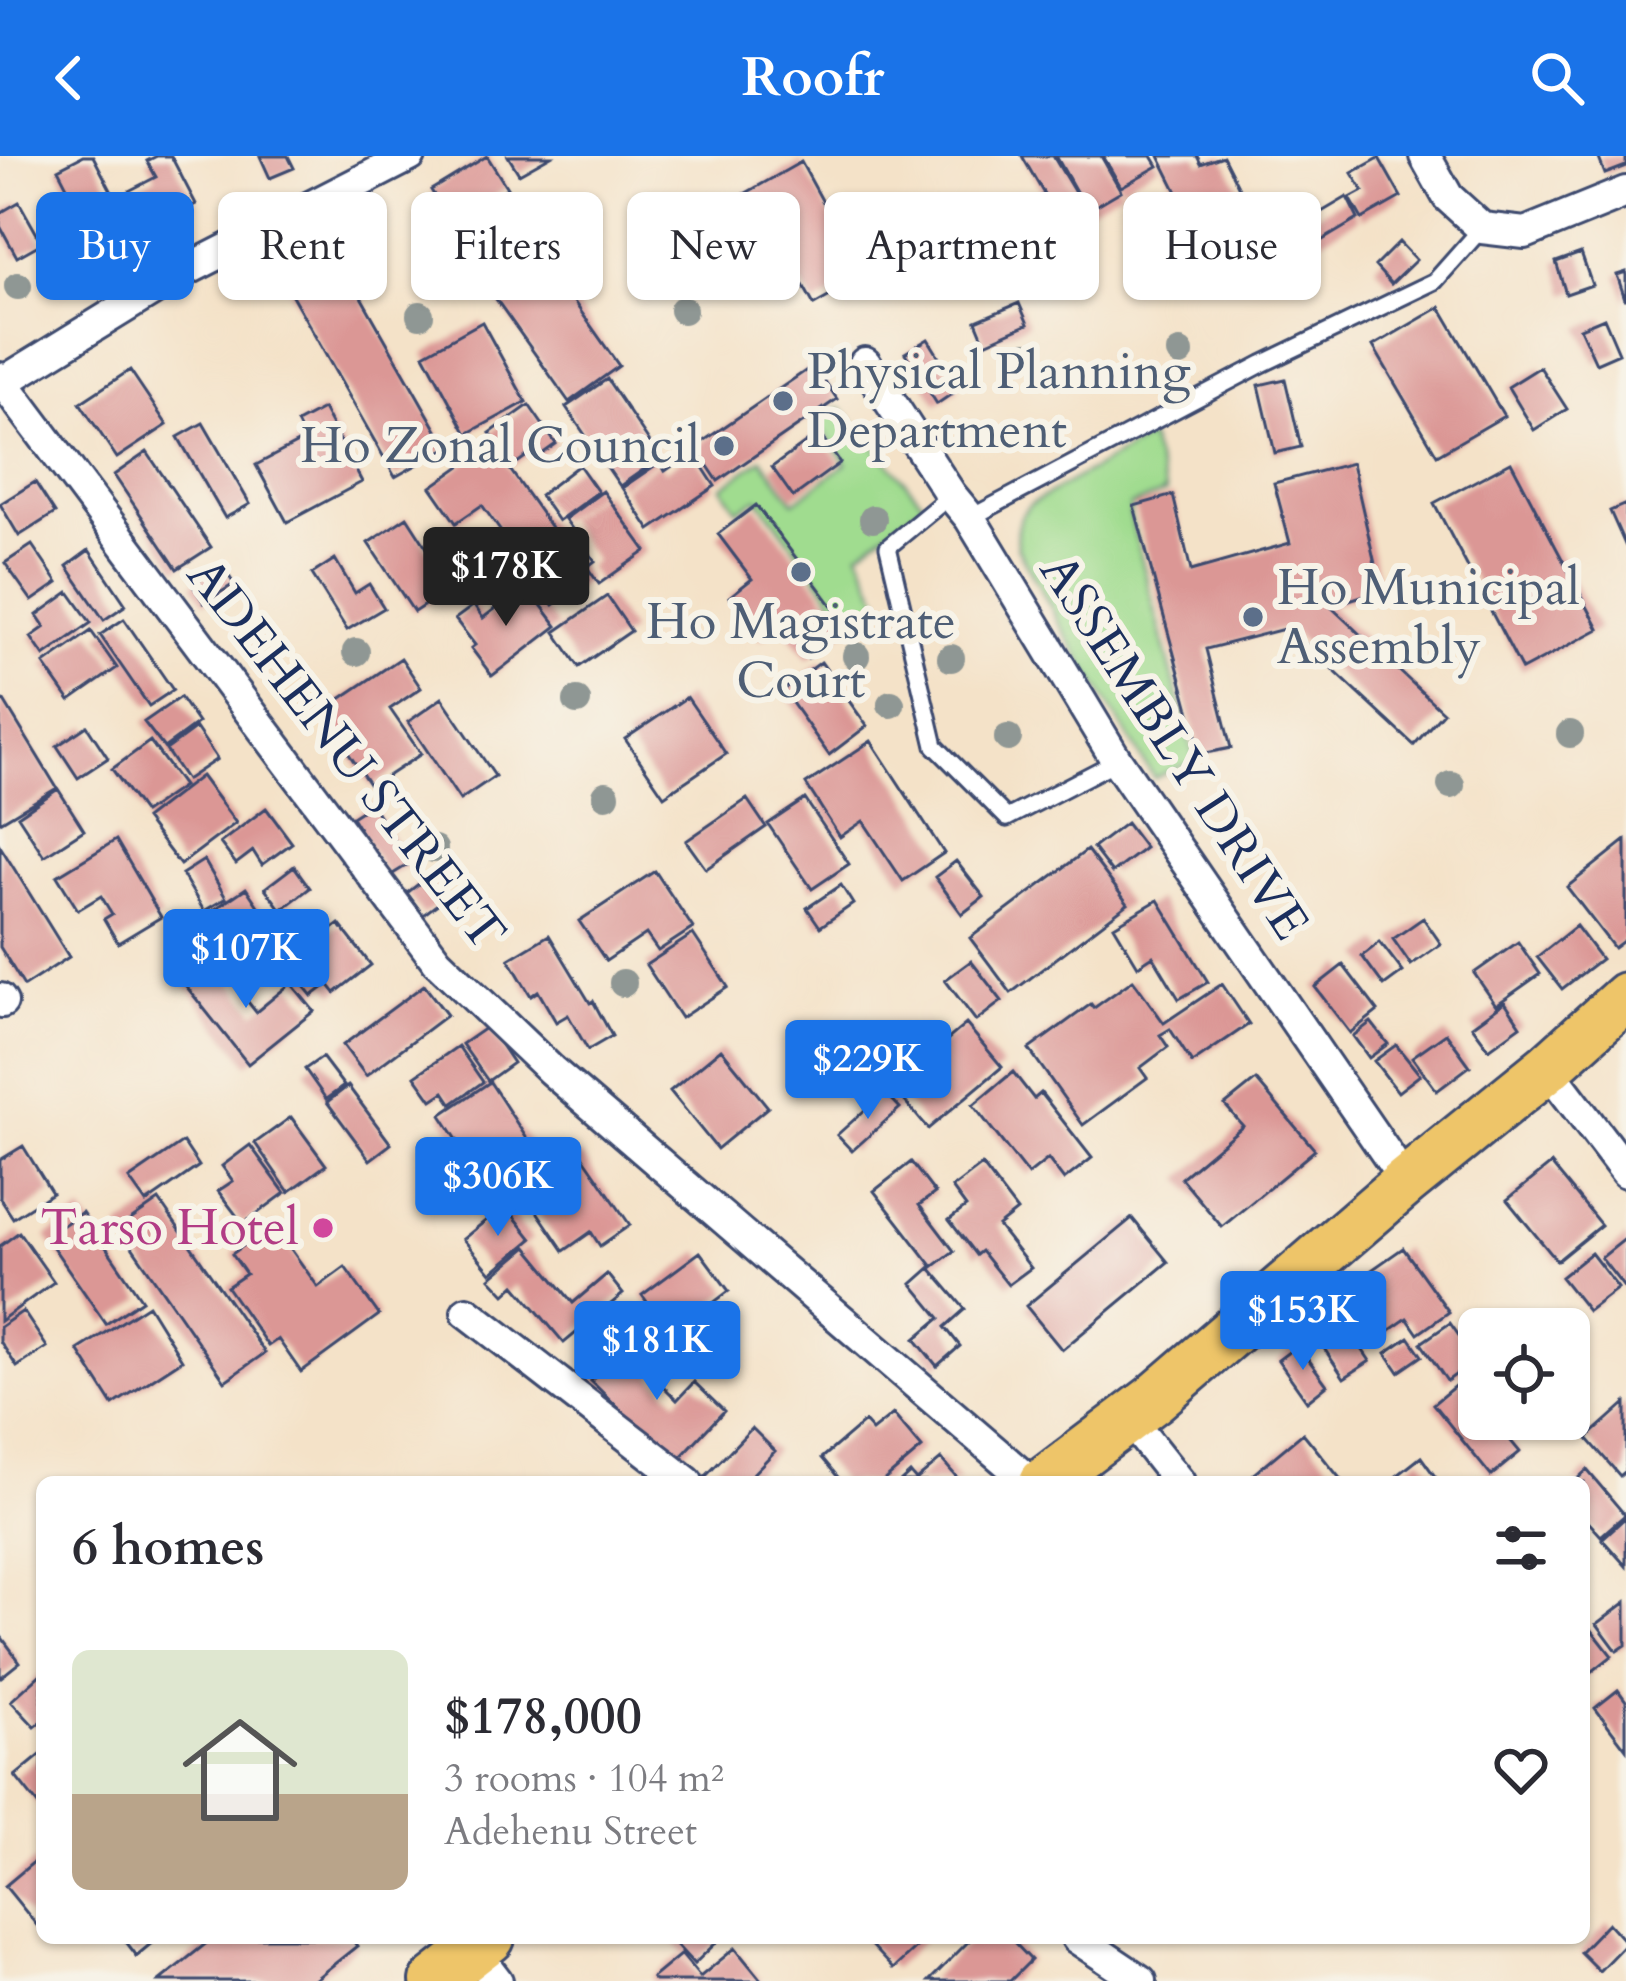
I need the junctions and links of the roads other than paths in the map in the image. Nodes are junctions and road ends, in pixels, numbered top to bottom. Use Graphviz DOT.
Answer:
graph roads {
  1 [pos="410,156"];
  2 [pos="1425,156"];
  3 [pos="1626,193"];
  4 [pos="1482,228"];
  5 [pos="866,363"];
  6 [pos="1,381"];
  7 [pos="961,506"];
  8 [pos="1118,760"];
  9 [pos="1626,997"];
  10 [pos="1547,1068"];
  11 [pos="1626,1172"];
  12 [pos="1406,1182"];
  13 [pos="467,1312"];
  14 [pos="1129,1419"];
  15 [pos="679,1476"];
  16 [pos="1023,1476"];
  17 [pos="1052,1476"];
  18 [pos="1174,1476"];
  19 [pos="1086,1944"];
  20 [pos="487,1957"];
  21 [pos="435,1981"];
  22 [pos="1142,1981"];
  1 -- 6 [label="street"];
  2 -- 4 [label="street"];
  3 -- 4 [label="street"];
  4 -- 7 [label="lane"];
  5 -- 7 [label="street, ASSEMBLY DRIVE"];
  6 -- 16 [label="street, ADEHENU STREET"];
  7 -- 8 [label="street, ASSEMBLY DRIVE"];
  7 -- 8 [label="lane"];
  8 -- 12 [label="street, ASSEMBLY DRIVE"];
  9 -- 10 [label="main road"];
  10 -- 11 [label="street"];
  10 -- 12 [label="main road"];
  12 -- 14 [label="main road"];
  13 -- 15 [label="street"];
  14 -- 17 [label="main road"];
  14 -- 18 [label="street"];
  19 -- 22 [label="street"];
  20 -- 21 [label="main road"];
}
